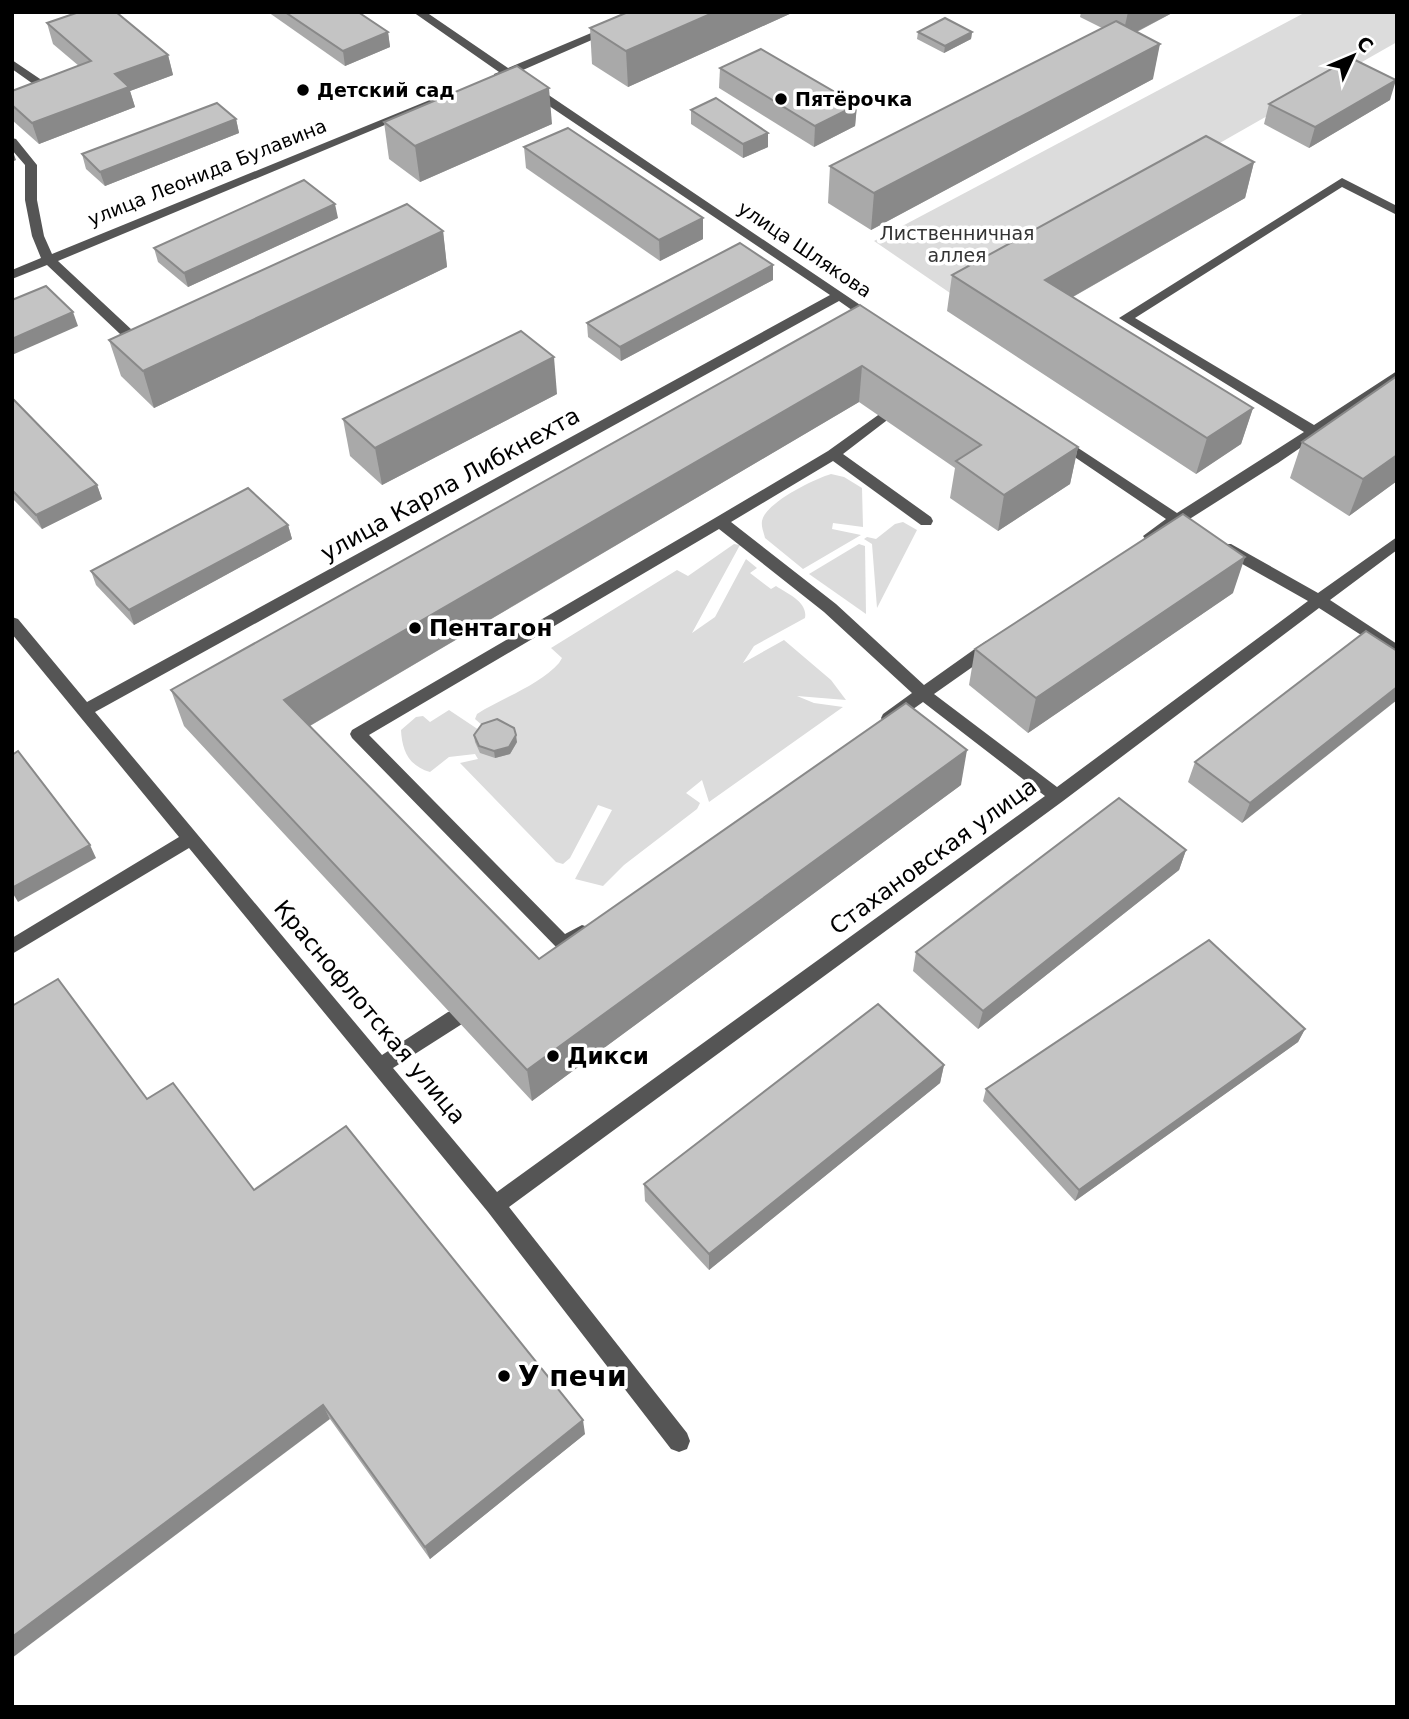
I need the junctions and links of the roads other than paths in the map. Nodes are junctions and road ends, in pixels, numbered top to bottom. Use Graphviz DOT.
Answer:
graph roads {
  1 [pos="418,12"];
  2 [pos="651,12"];
  3 [pos="12,63"];
  4 [pos="507,72"];
  5 [pos="482,82"];
  6 [pos="457,92"];
  7 [pos="12,103"];
  8 [pos="12,142"];
  9 [pos="1397,211"];
  10 [pos="48,259"];
  11 [pos="12,275"];
  12 [pos="839,296"];
  13 [pos="883,325"];
  14 [pos="155,341"];
  15 [pos="1397,375"];
  16 [pos="881,418"];
  17 [pos="1314,432"];
  18 [pos="1050,436"];
  19 [pos="833,454"];
  20 [pos="1175,519"];
  21 [pos="926,521"];
  22 [pos="720,522"];
  23 [pos="1397,542"];
  24 [pos="1133,548"];
  25 [pos="1317,599"];
  26 [pos="12,623"];
  27 [pos="1003,638"];
  28 [pos="1397,652"];
  29 [pos="923,694"];
  30 [pos="83,711"];
  31 [pos="878,726"];
  32 [pos="1057,796"];
  33 [pos="192,838"];
  34 [pos="598,921"];
  35 [pos="564,944"];
  36 [pos="12,947"];
  37 [pos="544,958"];
  38 [pos="455,1018"];
  39 [pos="380,1066"];
  40 [pos="495,1205"];
  41 [pos="679,1440"];
  1 -- 4 [label="street, улица Шлякова"];
  2 -- 4 [label="street"];
  3 -- 7 [label="street"];
  4 -- 5 [label="street"];
  4 -- 12 [label="street, улица Шлякова"];
  6 -- 10 [label="street, улица Леонида Булавина"];
  8 -- 10 [label="street"];
  9 -- 17 [label="street"];
  10 -- 11 [label="street, улица Леонида Булавина"];
  10 -- 14 [label="street"];
  12 -- 13 [label="street, улица Шлякова"];
  12 -- 30 [label="street, улица Карла Либкнехта"];
  15 -- 17 [label="street"];
  16 -- 19 [label="street"];
  17 -- 20 [label="street"];
  18 -- 20 [label="street"];
  19 -- 21 [label="street"];
  19 -- 22 [label="street"];
  20 -- 24 [label="street"];
  20 -- 25 [label="street"];
  22 -- 29 [label="street"];
  22 -- 35 [label="street"];
  23 -- 25 [label="street, Стахановская улица"];
  25 -- 28 [label="street"];
  25 -- 32 [label="street, Стахановская улица"];
  26 -- 30 [label="street, Краснофлотская улица"];
  27 -- 29 [label="street"];
  29 -- 31 [label="street"];
  29 -- 32 [label="street"];
  30 -- 33 [label="street, Краснофлотская улица"];
  32 -- 40 [label="street, Стахановская улица"];
  33 -- 36 [label="street"];
  33 -- 39 [label="street, Краснофлотская улица"];
  34 -- 35 [label="street"];
  35 -- 37 [label="street"];
  38 -- 39 [label="street"];
  39 -- 40 [label="street, Краснофлотская улица"];
  40 -- 41 [label="street, Краснофлотская улица"];
}
